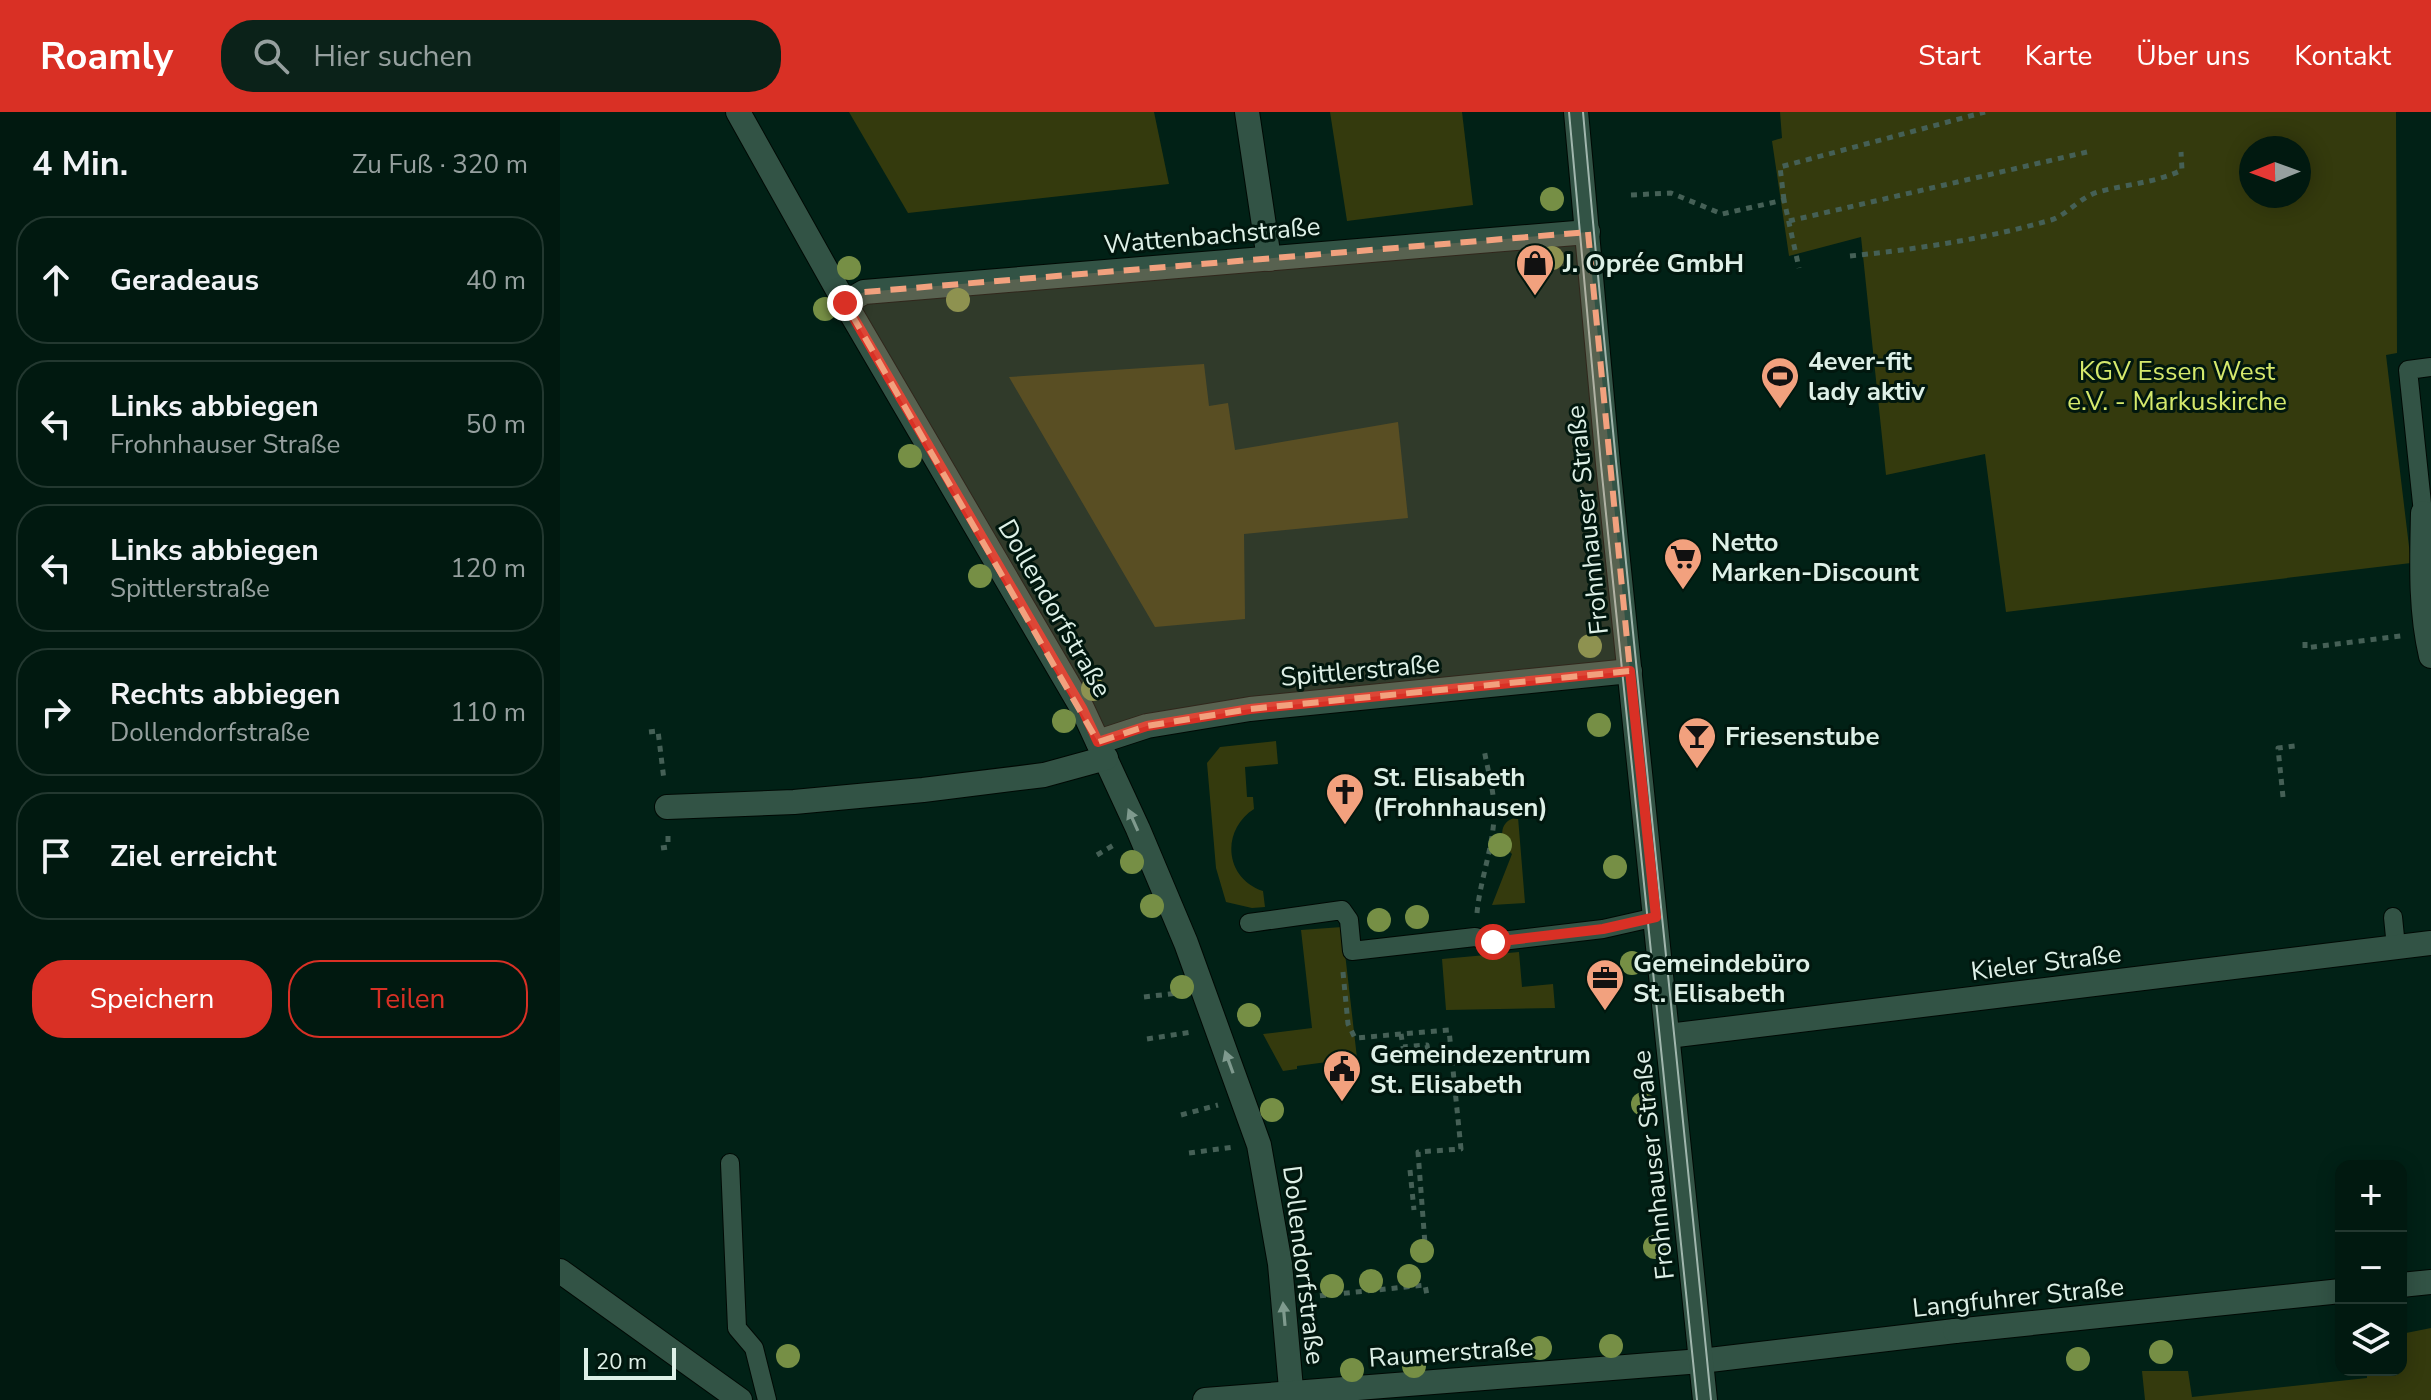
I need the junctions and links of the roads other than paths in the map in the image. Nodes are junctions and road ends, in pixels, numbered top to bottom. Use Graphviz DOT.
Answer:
graph roads {
  1 [pos="738,112"];
  2 [pos="1247,112"];
  3 [pos="1576,112"];
  4 [pos="1588,232"];
  5 [pos="1269,259"];
  6 [pos="845,303"];
  7 [pos="2431,367"];
  8 [pos="2427,512"];
  9 [pos="2428,646"];
  10 [pos="1630,671"];
  11 [pos="1102,750"];
  12 [pos="667,807"];
  13 [pos="1656,917"];
  14 [pos="2393,917"];
  15 [pos="1249,923"];
  16 [pos="2431,943"];
  17 [pos="2396,947"];
  18 [pos="1668,1036"];
  19 [pos="730,1163"];
  20 [pos="560,1271"];
  21 [pos="2431,1282"];
  22 [pos="2407,1284"];
  23 [pos="2335,1292"];
  24 [pos="1701,1361"];
  25 [pos="1291,1396"];
  26 [pos="740,1400"];
  27 [pos="767,1400"];
  28 [pos="1205,1400"];
  29 [pos="1705,1400"];
  1 -- 6 [label="street, Dollendorfstraße"];
  2 -- 5 [label="street"];
  3 -- 4 [label="street, Frohnhauser Straße"];
  4 -- 5 [label="street, Wattenbachstraße"];
  4 -- 10 [label="street, Frohnhauser Straße"];
  5 -- 6 [label="street, Wattenbachstraße"];
  6 -- 11 [label="street, Dollendorfstraße"];
  7 -- 8 [label="lane"];
  8 -- 9 [label="street"];
  10 -- 11 [label="street, Spittlerstraße"];
  10 -- 13 [label="street, Frohnhauser Straße"];
  11 -- 12 [label="street, Spittlerstraße"];
  25 -- 11 [label="street, Dollendorfstraße, one-way"];
  13 -- 15 [label="lane"];
  13 -- 18 [label="street, Frohnhauser Straße"];
  14 -- 17 [label="lane"];
  16 -- 17 [label="street, Kieler Straße"];
  17 -- 18 [label="street, Kieler Straße"];
  18 -- 24 [label="street, Frohnhauser Straße"];
  19 -- 27 [label="lane"];
  20 -- 26 [label="street"];
  21 -- 22 [label="street"];
  23 -- 24 [label="street, Langfuhrer Straße"];
  24 -- 25 [label="street, Raumerstraße"];
  24 -- 29 [label="street, Frohnhauser Straße"];
  25 -- 28 [label="street, Raumerstraße"];
}
